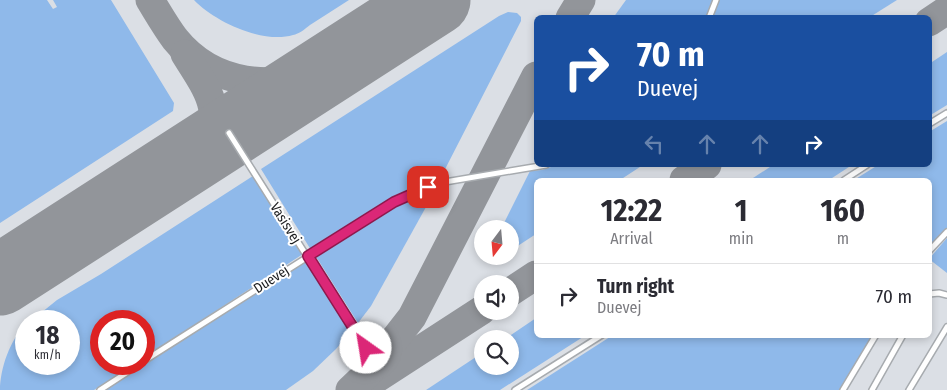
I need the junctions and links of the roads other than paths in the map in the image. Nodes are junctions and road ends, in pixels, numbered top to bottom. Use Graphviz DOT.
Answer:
graph roads {
  1 [pos="716,0"];
  2 [pos="709,15"];
  3 [pos="947,113"];
  4 [pos="932,122"];
  5 [pos="229,132"];
  6 [pos="535,167"];
  7 [pos="864,167"];
  8 [pos="847,178"];
  9 [pos="947,232"];
  10 [pos="932,248"];
  11 [pos="308,256"];
  12 [pos="932,294"];
  13 [pos="947,295"];
  14 [pos="947,327"];
  15 [pos="597,338"];
  16 [pos="874,338"];
  17 [pos="901,338"];
  18 [pos="155,354"];
  19 [pos="376,364"];
  20 [pos="123,375"];
  21 [pos="100,390"];
  22 [pos="516,390"];
  23 [pos="843,390"];
  24 [pos="872,390"];
  25 [pos="909,390"];
  1 -- 2 [label="lane"];
  3 -- 4 [label="lane"];
  5 -- 11 [label="lane, Vasisvej"];
  6 -- 11 [label="lane, Duevej"];
  7 -- 8 [label="lane"];
  9 -- 10 [label="lane"];
  11 -- 18 [label="lane, Duevej"];
  11 -- 19 [label="lane, Vasisvej"];
  12 -- 13 [label="lane"];
  14 -- 25 [label="lane"];
  15 -- 22 [label="lane"];
  16 -- 23 [label="lane"];
  17 -- 24 [label="lane"];
  20 -- 21 [label="lane"];
}
